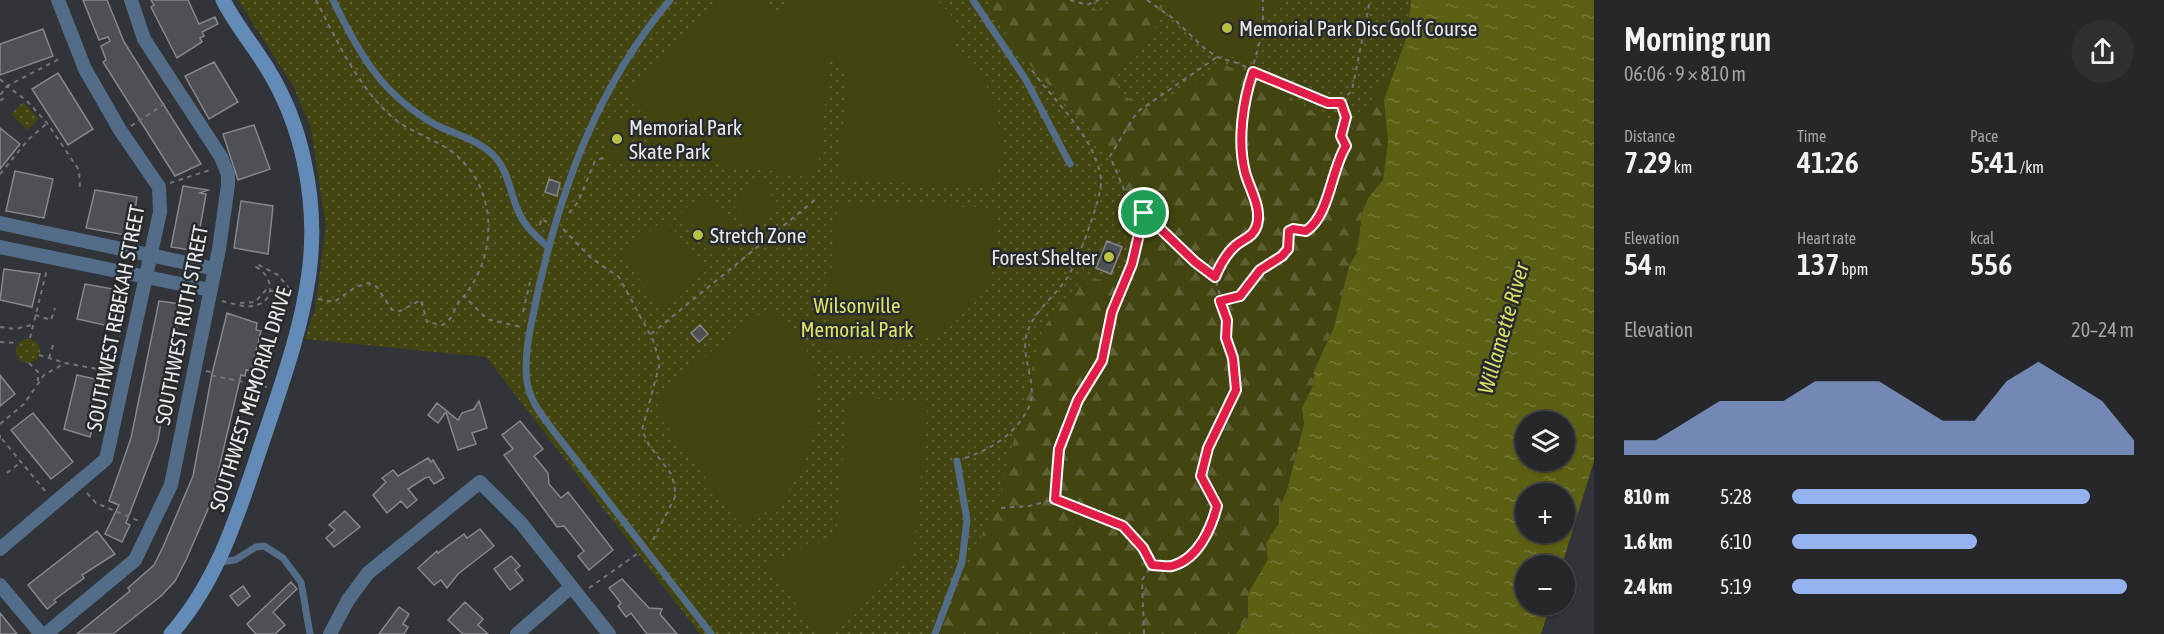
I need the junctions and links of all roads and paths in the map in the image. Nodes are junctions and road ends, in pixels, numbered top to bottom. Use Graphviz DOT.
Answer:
graph roads {
  1 [pos="58,0"];
  2 [pos="131,0"];
  3 [pos="223,0"];
  4 [pos="316,0"];
  5 [pos="333,0"];
  6 [pos="670,0"];
  7 [pos="973,0"];
  8 [pos="1070,0"];
  9 [pos="1099,0"];
  10 [pos="1147,0"];
  11 [pos="1263,0"];
  12 [pos="1370,0"];
  13 [pos="1217,57"];
  14 [pos="59,59"];
  15 [pos="1028,65"];
  16 [pos="1253,72"];
  17 [pos="0,79"];
  18 [pos="7,86"];
  19 [pos="179,95"];
  20 [pos="0,101"];
  21 [pos="1341,103"];
  22 [pos="47,123"];
  23 [pos="121,133"];
  24 [pos="605,157"];
  25 [pos="1070,164"];
  26 [pos="225,165"];
  27 [pos="0,174"];
  28 [pos="159,187"];
  29 [pos="80,190"];
  30 [pos="816,199"];
  31 [pos="1144,213"];
  32 [pos="0,223"];
  33 [pos="554,226"];
  34 [pos="567,230"];
  35 [pos="537,237"];
  36 [pos="548,247"];
  37 [pos="0,248"];
  38 [pos="150,255"];
  39 [pos="49,258"];
  40 [pos="215,268"];
  41 [pos="146,277"];
  42 [pos="531,277"];
  43 [pos="1215,277"];
  44 [pos="270,291"];
  45 [pos="213,295"];
  46 [pos="464,296"];
  47 [pos="318,299"];
  48 [pos="1220,301"];
  49 [pos="55,308"];
  50 [pos="36,315"];
  51 [pos="32,325"];
  52 [pos="515,326"];
  53 [pos="0,327"];
  54 [pos="521,327"];
  55 [pos="651,334"];
  56 [pos="30,338"];
  57 [pos="0,342"];
  58 [pos="54,342"];
  59 [pos="18,343"];
  60 [pos="39,355"];
  61 [pos="49,358"];
  62 [pos="29,363"];
  63 [pos="65,363"];
  64 [pos="194,368"];
  65 [pos="126,375"];
  66 [pos="38,381"];
  67 [pos="280,389"];
  68 [pos="0,424"];
  69 [pos="0,435"];
  70 [pos="1,439"];
  71 [pos="957,461"];
  72 [pos="21,462"];
  73 [pos="7,473"];
  74 [pos="79,484"];
  75 [pos="1055,499"];
  76 [pos="56,503"];
  77 [pos="1001,508"];
  78 [pos="152,527"];
  79 [pos="652,542"];
  80 [pos="0,549"];
  81 [pos="639,552"];
  82 [pos="219,562"];
  83 [pos="1152,565"];
  84 [pos="0,585"];
  85 [pos="571,587"];
  86 [pos="589,588"];
  87 [pos="41,634"];
  88 [pos="46,634"];
  89 [pos="171,634"];
  90 [pos="310,634"];
  91 [pos="330,634"];
  92 [pos="517,634"];
  93 [pos="609,634"];
  94 [pos="711,634"];
  95 [pos="935,634"];
  96 [pos="1144,634"];
  1 -- 23 [label="street, SOUTHWEST REBEKAH STREET"];
  2 -- 19 [label="street"];
  3 -- 67 [label="street, SOUTHWEST MEMORIAL DRIVE"];
  4 -- 46 [label="path"];
  5 -- 35 [label="lane"];
  6 -- 33 [label="lane"];
  7 -- 25 [label="lane"];
  8 -- 9 [label="path"];
  10 -- 13 [label="path"];
  11 -- 16 [label="path"];
  12 -- 21 [label="path"];
  13 -- 16 [label="path"];
  13 -- 31 [label="path"];
  14 -- 18 [label="path"];
  15 -- 71 [label="path"];
  16 -- 21 [label="path"];
  16 -- 43 [label="path"];
  17 -- 18 [label="path"];
  18 -- 20 [label="path"];
  18 -- 22 [label="path"];
  19 -- 23 [label="path"];
  19 -- 26 [label="street"];
  21 -- 48 [label="path"];
  22 -- 27 [label="path"];
  22 -- 29 [label="path"];
  23 -- 28 [label="street, SOUTHWEST REBEKAH STREET"];
  24 -- 34 [label="path"];
  26 -- 28 [label="path"];
  26 -- 40 [label="street, SOUTHWEST RUTH STREET"];
  28 -- 38 [label="street, SOUTHWEST REBEKAH STREET"];
  30 -- 55 [label="path"];
  31 -- 43 [label="path"];
  31 -- 75 [label="path"];
  32 -- 38 [label="street"];
  33 -- 34 [label="path"];
  33 -- 35 [label="path"];
  33 -- 36 [label="lane"];
  34 -- 55 [label="path"];
  35 -- 36 [label="lane"];
  36 -- 94 [label="lane"];
  37 -- 39 [label="street"];
  38 -- 40 [label="street"];
  38 -- 41 [label="street, SOUTHWEST REBEKAH STREET"];
  39 -- 41 [label="street"];
  39 -- 50 [label="path"];
  40 -- 45 [label="street, SOUTHWEST RUTH STREET"];
  41 -- 45 [label="street"];
  41 -- 65 [label="street, SOUTHWEST REBEKAH STREET"];
  42 -- 54 [label="path"];
  43 -- 48 [label="path"];
  44 -- 44 [label="path"];
  44 -- 45 [label="path"];
  45 -- 64 [label="street, SOUTHWEST RUTH STREET"];
  46 -- 47 [label="path"];
  46 -- 52 [label="path"];
  48 -- 83 [label="path"];
  49 -- 50 [label="path"];
  50 -- 51 [label="path"];
  51 -- 53 [label="path"];
  51 -- 56 [label="path"];
  55 -- 79 [label="path"];
  57 -- 59 [label="path"];
  58 -- 61 [label="path"];
  60 -- 61 [label="path"];
  61 -- 63 [label="path"];
  62 -- 66 [label="path"];
  63 -- 65 [label="path"];
  63 -- 66 [label="path"];
  64 -- 67 [label="path"];
  64 -- 78 [label="street, SOUTHWEST RUTH STREET"];
  65 -- 74 [label="street, SOUTHWEST REBEKAH STREET"];
  66 -- 68 [label="path"];
  67 -- 82 [label="street, SOUTHWEST MEMORIAL DRIVE"];
  69 -- 70 [label="path"];
  70 -- 72 [label="path"];
  71 -- 95 [label="lane"];
  72 -- 73 [label="path"];
  72 -- 76 [label="path"];
  74 -- 76 [label="street, SOUTHWEST REBEKAH STREET"];
  74 -- 78 [label="path"];
  75 -- 77 [label="path"];
  75 -- 83 [label="path"];
  76 -- 80 [label="street, SOUTHWEST REBEKAH STREET"];
  78 -- 88 [label="street, SOUTHWEST RUTH STREET"];
  81 -- 86 [label="path"];
  82 -- 89 [label="street, SOUTHWEST MEMORIAL DRIVE"];
  82 -- 90 [label="lane"];
  83 -- 96 [label="path"];
  84 -- 87 [label="street"];
  85 -- 91 [label="street"];
  85 -- 92 [label="street"];
  85 -- 93 [label="street"];
}
